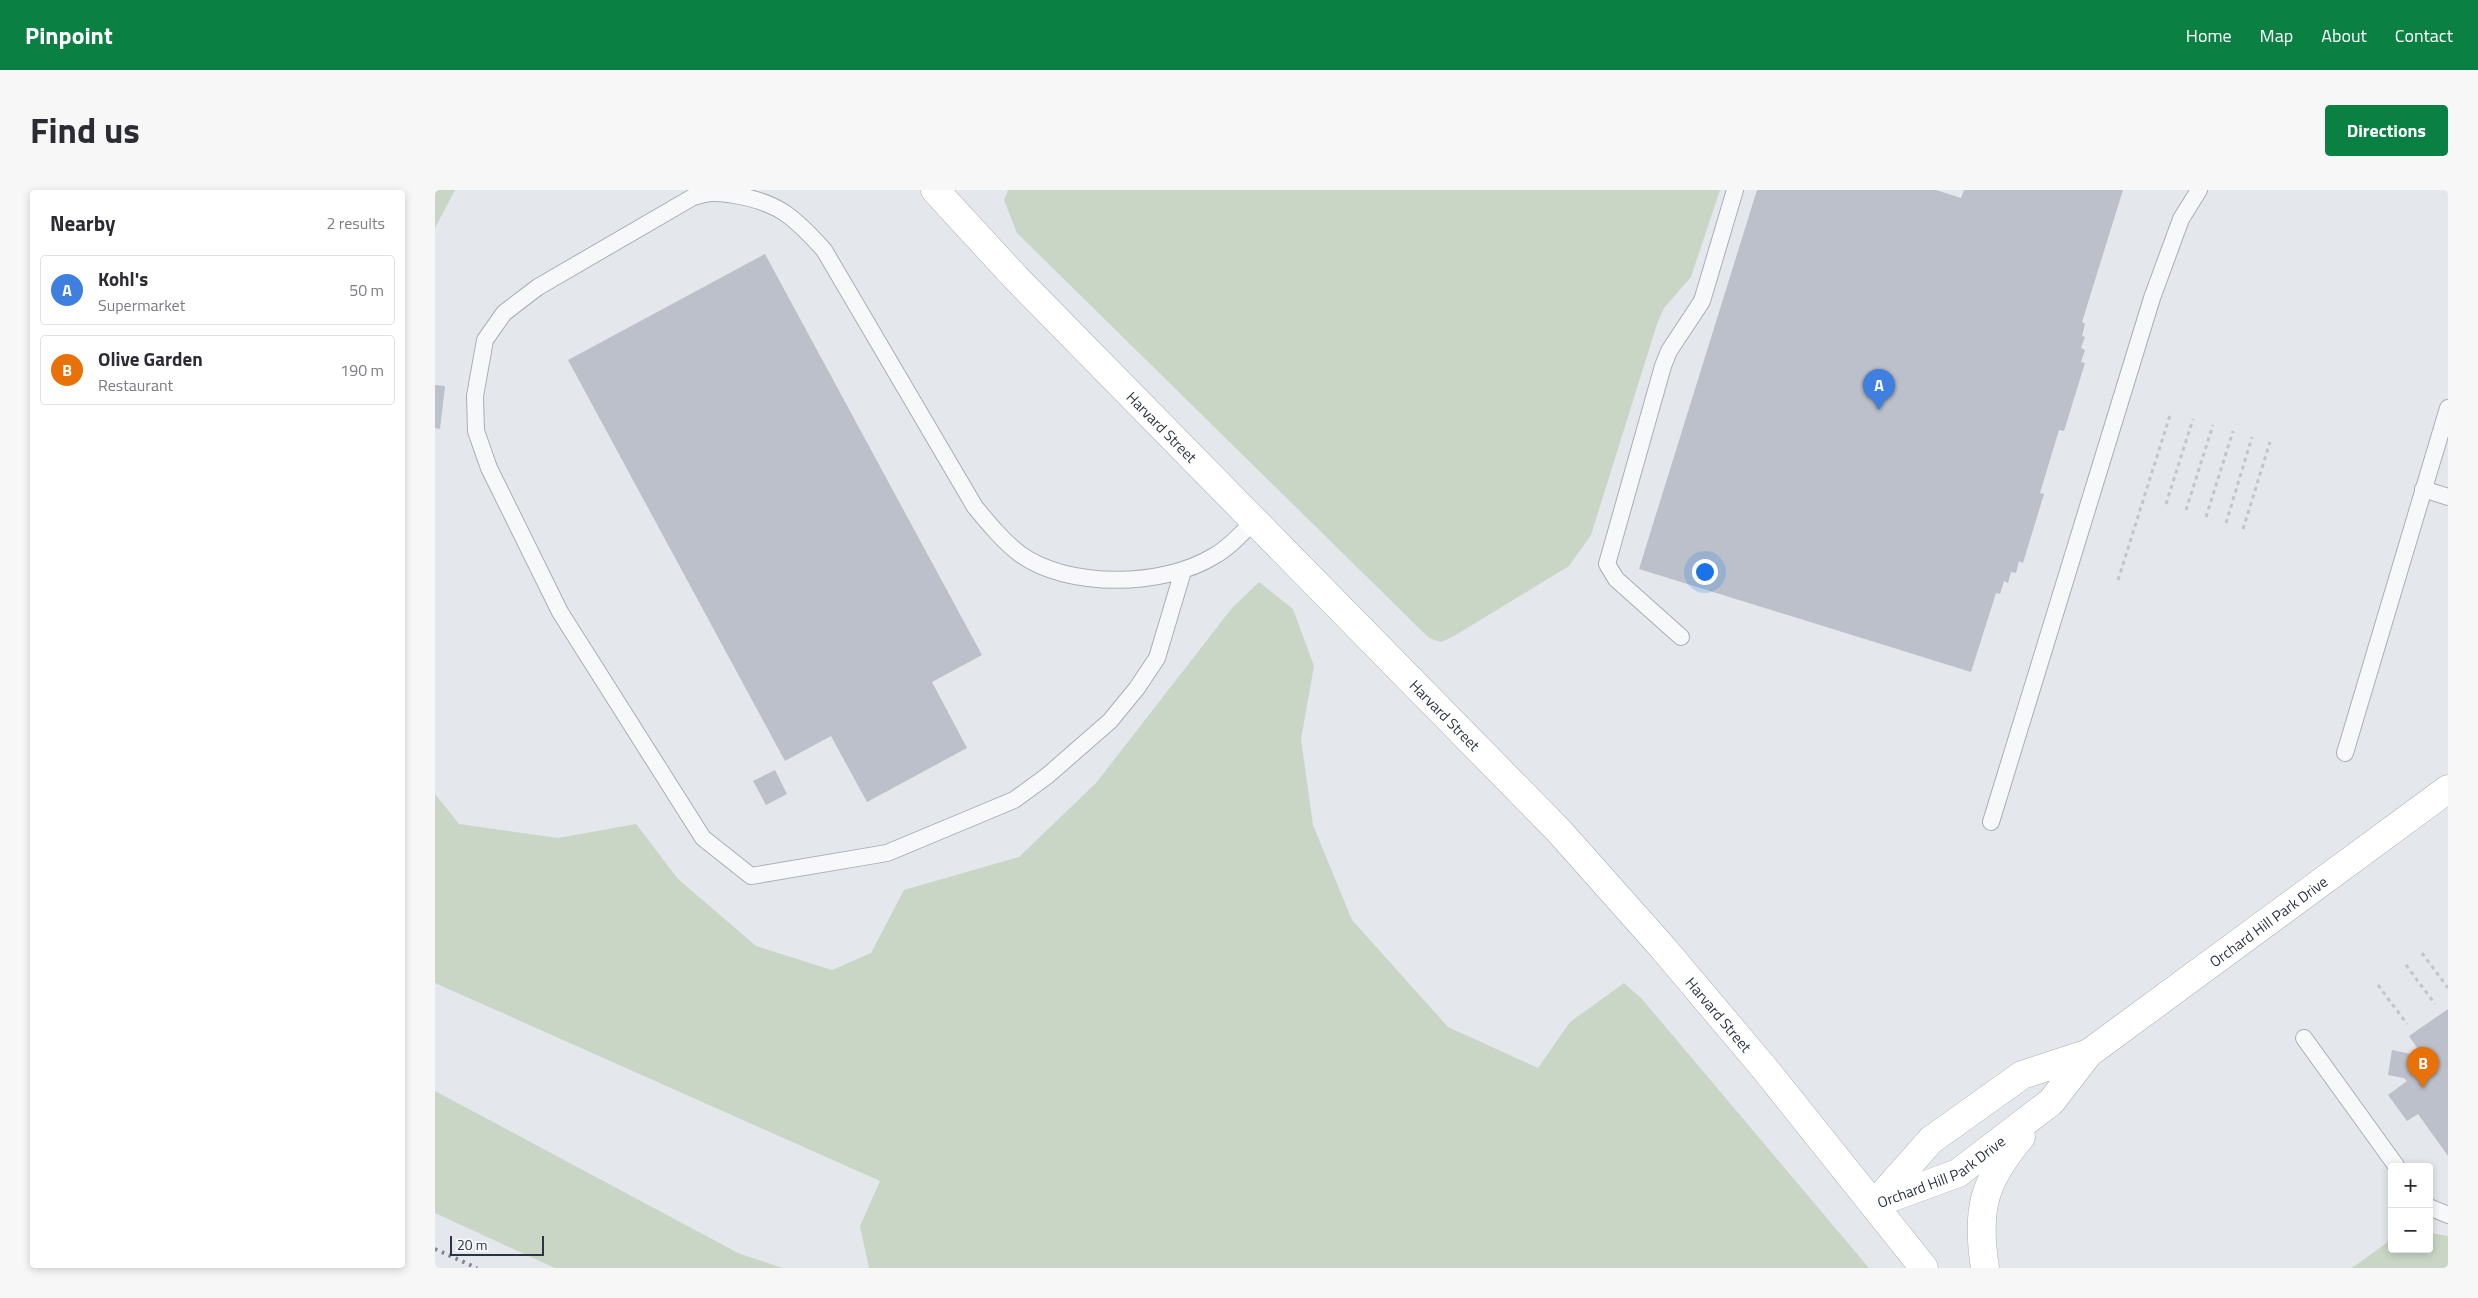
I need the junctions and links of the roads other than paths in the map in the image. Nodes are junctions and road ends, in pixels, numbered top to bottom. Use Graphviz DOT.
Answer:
graph roads {
  1 [pos="935,190"];
  2 [pos="1735,190"];
  3 [pos="2199,190"];
  4 [pos="2448,408"];
  5 [pos="2423,489"];
  6 [pos="2448,496"];
  7 [pos="1255,522"];
  8 [pos="1183,571"];
  9 [pos="1681,637"];
  10 [pos="2345,753"];
  11 [pos="2448,789"];
  12 [pos="1991,822"];
  13 [pos="2304,1038"];
  14 [pos="2089,1053"];
  15 [pos="2051,1102"];
  16 [pos="2394,1163"];
  17 [pos="1874,1204"];
  18 [pos="2431,1208"];
  19 [pos="2448,1215"];
  20 [pos="1925,1268"];
  21 [pos="1985,1268"];
  1 -- 7 [label="main road, Harvard Street"];
  2 -- 9 [label="lane"];
  3 -- 12 [label="lane"];
  4 -- 5 [label="lane"];
  5 -- 6 [label="lane"];
  5 -- 10 [label="lane"];
  7 -- 8 [label="lane"];
  7 -- 17 [label="main road, Harvard Street"];
  8 -- 8 [label="lane"];
  11 -- 14 [label="main road, Orchard Hill Park Drive"];
  13 -- 16 [label="lane"];
  14 -- 15 [label="main road, Orchard Hill Park Drive"];
  14 -- 17 [label="main road, Orchard Hill Park Drive"];
  15 -- 17 [label="main road, Orchard Hill Park Drive"];
  15 -- 21 [label="main road"];
  17 -- 20 [label="main road, Harvard Street"];
  18 -- 19 [label="lane"];
}
